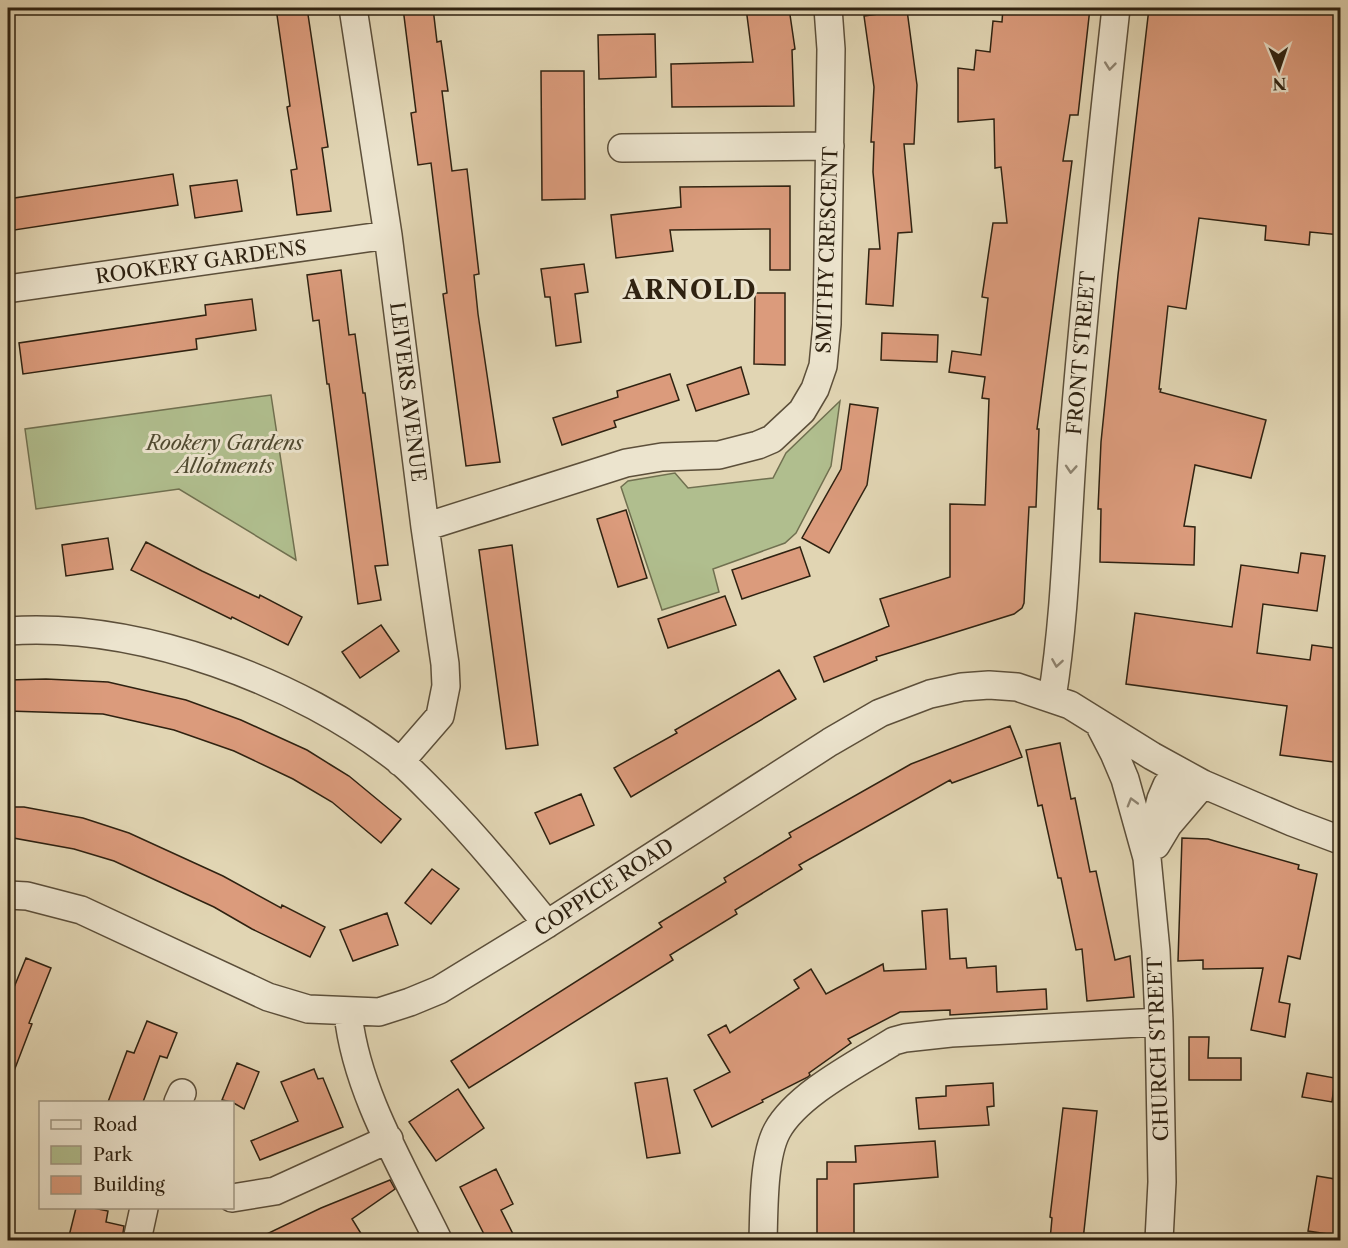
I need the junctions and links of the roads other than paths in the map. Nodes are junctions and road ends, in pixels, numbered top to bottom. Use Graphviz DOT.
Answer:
graph roads {
  1 [pos="353,8"];
  2 [pos="828,8"];
  3 [pos="1116,8"];
  4 [pos="830,146"];
  5 [pos="622,148"];
  6 [pos="387,235"];
  7 [pos="14,288"];
  8 [pos="425,527"];
  9 [pos="8,631"];
  10 [pos="1052,698"];
  11 [pos="1099,723"];
  12 [pos="400,762"];
  13 [pos="1191,779"];
  14 [pos="1341,821"];
  15 [pos="1292,822"];
  16 [pos="1341,840"];
  17 [pos="1147,858"];
  18 [pos="8,895"];
  19 [pos="547,924"];
  20 [pos="348,1012"];
  21 [pos="1159,1022"];
  22 [pos="389,1139"];
  23 [pos="234,1198"];
  24 [pos="144,1209"];
  25 [pos="137,1240"];
  26 [pos="438,1240"];
  27 [pos="763,1240"];
  28 [pos="1159,1240"];
  1 -- 6 [label="street, LEIVERS AVENUE"];
  2 -- 4 [label="street, SMITHY CRESCENT"];
  3 -- 10 [label="street, FRONT STREET, one-way"];
  4 -- 5 [label="street"];
  4 -- 8 [label="street, SMITHY CRESCENT"];
  6 -- 7 [label="street, ROOKERY GARDENS"];
  6 -- 8 [label="street, LEIVERS AVENUE"];
  8 -- 12 [label="street, LEIVERS AVENUE"];
  9 -- 12 [label="street"];
  10 -- 11 [label="street, COPPICE ROAD"];
  10 -- 19 [label="street, COPPICE ROAD"];
  11 -- 13 [label="street, COPPICE ROAD"];
  17 -- 11 [label="street, CHURCH STREET, one-way"];
  12 -- 19 [label="street"];
  13 -- 15 [label="street, COPPICE ROAD"];
  13 -- 17 [label="street, CHURCH STREET"];
  14 -- 15 [label="street"];
  15 -- 16 [label="street, COPPICE ROAD"];
  17 -- 21 [label="street, CHURCH STREET"];
  18 -- 20 [label="street, COPPICE ROAD"];
  19 -- 20 [label="street, COPPICE ROAD"];
  20 -- 22 [label="street"];
  21 -- 27 [label="street"];
  21 -- 28 [label="street, CHURCH STREET"];
  22 -- 23 [label="street"];
  22 -- 26 [label="street"];
  24 -- 25 [label="street"];
}
